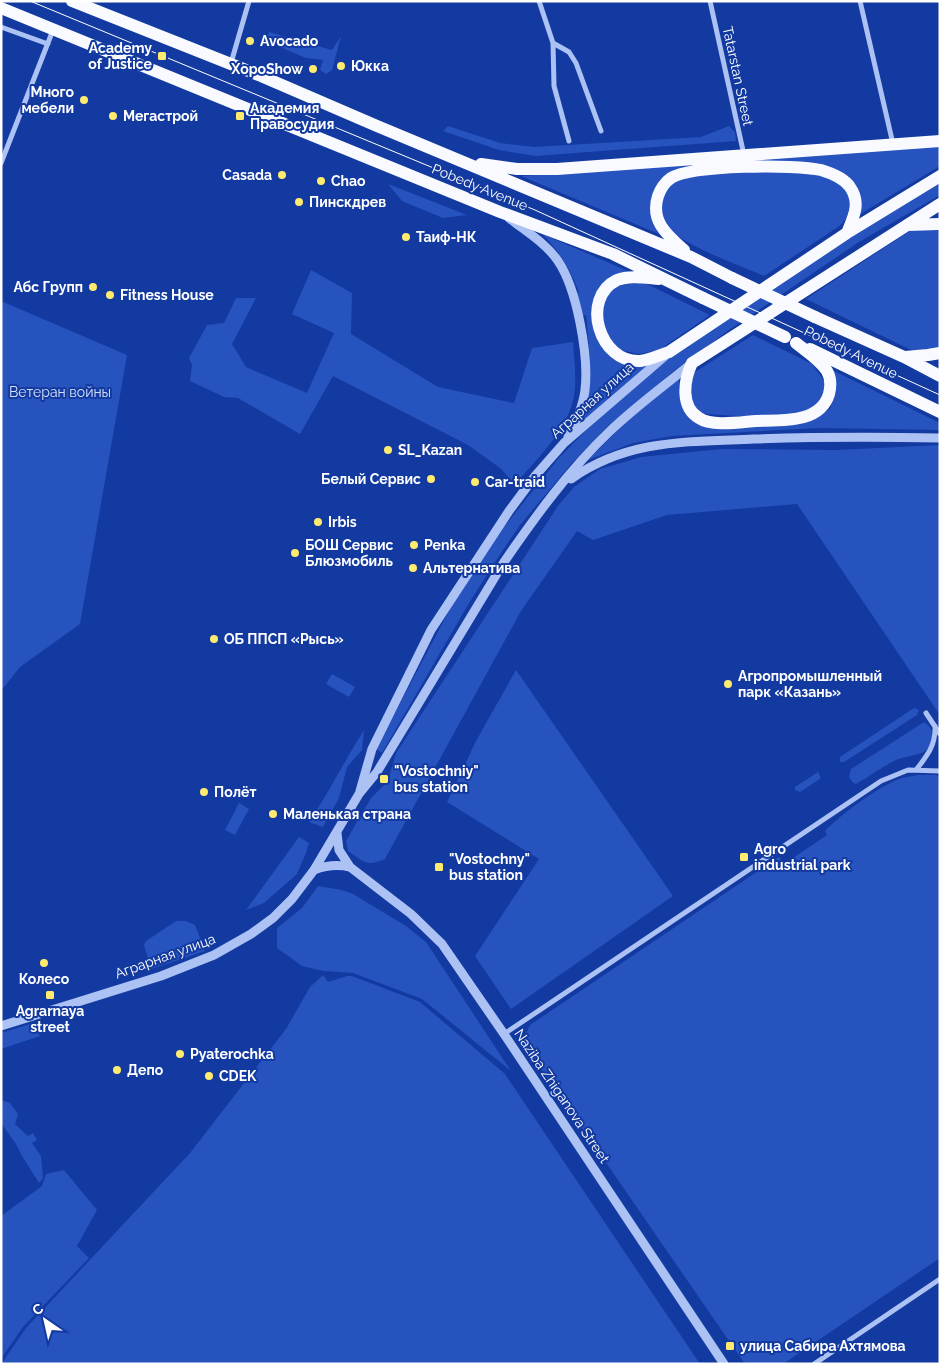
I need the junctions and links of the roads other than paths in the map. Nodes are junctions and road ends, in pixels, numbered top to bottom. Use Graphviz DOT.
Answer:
graph roads {
  1 [pos="72,1"];
  2 [pos="249,1"];
  3 [pos="539,1"];
  4 [pos="710,1"];
  5 [pos="860,1"];
  6 [pos="1,8"];
  7 [pos="1,27"];
  8 [pos="53,30"];
  9 [pos="553,43"];
  10 [pos="48,44"];
  11 [pos="231,64"];
  12 [pos="601,131"];
  13 [pos="569,141"];
  14 [pos="940,141"];
  15 [pos="893,145"];
  16 [pos="744,155"];
  17 [pos="1,162"];
  18 [pos="464,162"];
  19 [pos="940,176"];
  20 [pos="940,204"];
  21 [pos="500,212"];
  22 [pos="940,224"];
  23 [pos="904,226"];
  24 [pos="847,233"];
  25 [pos="690,257"];
  26 [pos="668,280"];
  27 [pos="791,340"];
  28 [pos="669,352"];
  29 [pos="940,352"];
  30 [pos="904,357"];
  31 [pos="692,363"];
  32 [pos="940,376"];
  33 [pos="940,412"];
  34 [pos="940,438"];
  35 [pos="564,443"];
  36 [pos="561,486"];
  37 [pos="926,714"];
  38 [pos="934,726"];
  39 [pos="940,734"];
  40 [pos="372,749"];
  41 [pos="387,756"];
  42 [pos="916,770"];
  43 [pos="940,772"];
  44 [pos="359,794"];
  45 [pos="337,832"];
  46 [pos="350,867"];
  47 [pos="314,870"];
  48 [pos="1,1026"];
  49 [pos="504,1034"];
  50 [pos="940,1279"];
  51 [pos="724,1364"];
  52 [pos="814,1364"];
  1 -- 11 [label="main road, Pobedy Avenue"];
  2 -- 11 [label="street"];
  3 -- 9 [label="street"];
  4 -- 16 [label="street, Tatarstan Street"];
  5 -- 15 [label="street"];
  6 -- 8 [label="main road, Pobedy Avenue"];
  7 -- 10 [label="street"];
  8 -- 10 [label="street"];
  8 -- 21 [label="main road, Pobedy Avenue"];
  9 -- 12 [label="street"];
  9 -- 13 [label="street"];
  10 -- 17 [label="street"];
  11 -- 18 [label="main road, Pobedy Avenue"];
  14 -- 15 [label="main road"];
  15 -- 16 [label="main road"];
  16 -- 18 [label="main road"];
  18 -- 25 [label="main road, Pobedy Avenue"];
  19 -- 24 [label="main road, Аграрная улица"];
  20 -- 23 [label="main road, Аграрная улица"];
  21 -- 26 [label="main road, Pobedy Avenue"];
  21 -- 35 [label="street"];
  22 -- 23 [label="main road"];
  23 -- 31 [label="main road, Аграрная улица"];
  24 -- 25 [label="main road"];
  24 -- 28 [label="main road, Аграрная улица"];
  25 -- 30 [label="main road, Pobedy Avenue, bridge"];
  26 -- 27 [label="main road, Pobedy Avenue, bridge"];
  26 -- 28 [label="main road"];
  27 -- 31 [label="main road"];
  27 -- 33 [label="main road, Pobedy Avenue"];
  28 -- 35 [label="street, Аграрная улица"];
  29 -- 30 [label="main road"];
  30 -- 32 [label="main road, Pobedy Avenue"];
  31 -- 36 [label="street, Аграрная улица"];
  34 -- 36 [label="street"];
  35 -- 40 [label="street, Аграрная улица"];
  36 -- 41 [label="street, Аграрная улица"];
  37 -- 38 [label="street"];
  38 -- 39 [label="street"];
  38 -- 42 [label="street"];
  40 -- 41 [label="street"];
  40 -- 44 [label="street, Аграрная улица"];
  41 -- 44 [label="street, Аграрная улица"];
  42 -- 43 [label="street"];
  42 -- 49 [label="street"];
  44 -- 45 [label="street, Аграрная улица"];
  45 -- 46 [label="street, Naziba Zhiganova Street"];
  45 -- 47 [label="street, Аграрная улица"];
  46 -- 47 [label="street"];
  46 -- 49 [label="street, Naziba Zhiganova Street"];
  47 -- 48 [label="street, Аграрная улица"];
  49 -- 51 [label="street, Naziba Zhiganova Street"];
  50 -- 52 [label="street"];
}
